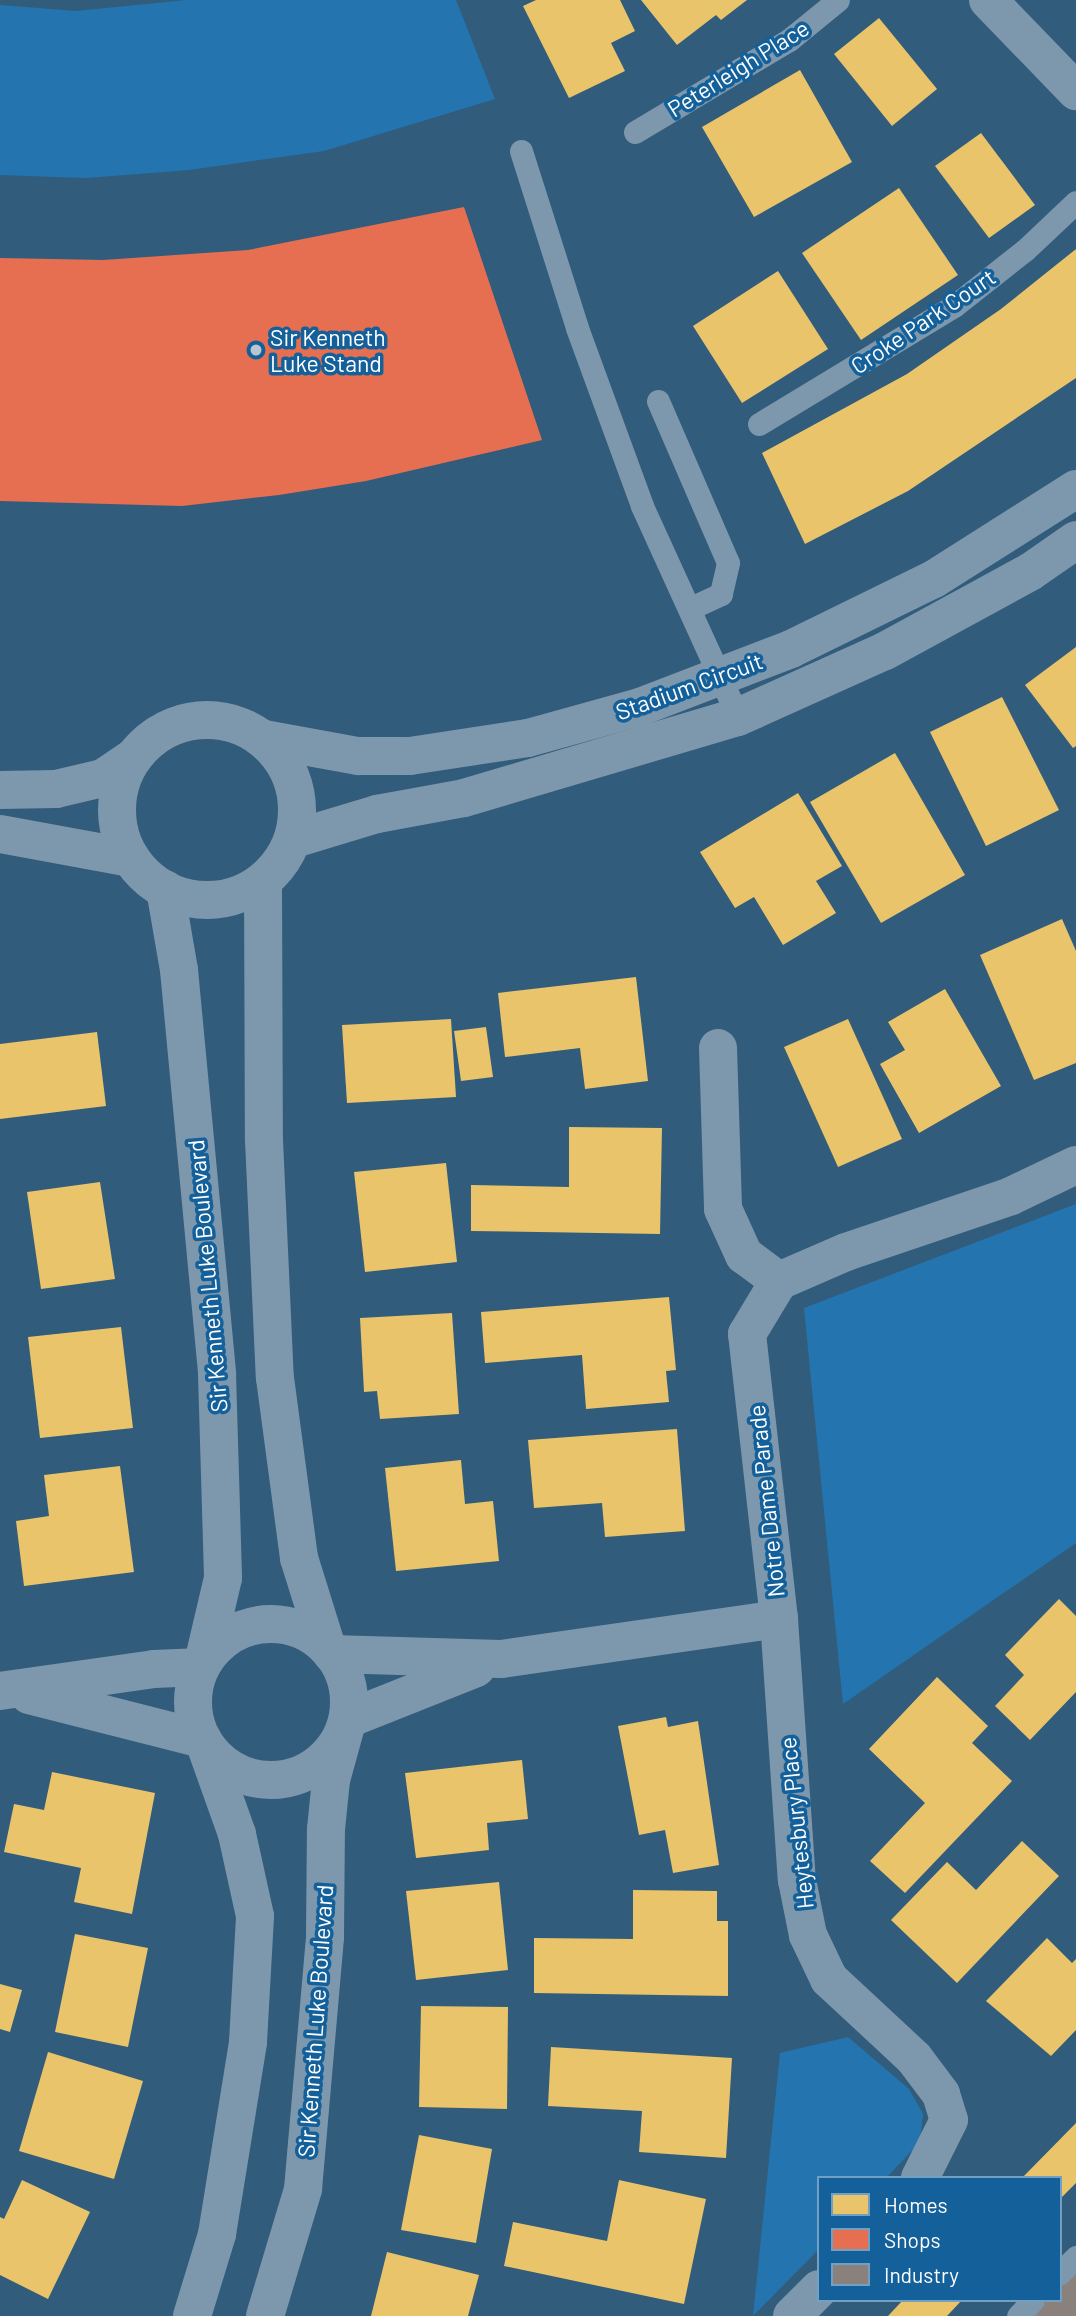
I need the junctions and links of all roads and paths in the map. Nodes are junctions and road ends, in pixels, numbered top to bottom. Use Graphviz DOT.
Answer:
graph roads {
  1 [pos="838,0"];
  2 [pos="988,0"];
  3 [pos="1076,91"];
  4 [pos="635,132"];
  5 [pos="521,151"];
  6 [pos="1076,202"];
  7 [pos="658,401"];
  8 [pos="759,424"];
  9 [pos="1076,488"];
  10 [pos="1076,540"];
  11 [pos="689,609"];
  12 [pos="720,677"];
  13 [pos="738,718"];
  14 [pos="264,739"];
  15 [pos="133,758"];
  16 [pos="0,790"];
  17 [pos="0,834"];
  18 [pos="293,839"];
  19 [pos="131,858"];
  20 [pos="263,882"];
  21 [pos="164,890"];
  22 [pos="718,1048"];
  23 [pos="1076,1165"];
  24 [pos="779,1280"];
  25 [pos="779,1619"];
  26 [pos="329,1651"];
  27 [pos="501,1659"];
  28 [pos="202,1665"];
  29 [pos="5,1691"];
  30 [pos="347,1721"];
  31 [pos="203,1742"];
  32 [pos="921,2176"];
  33 [pos="1076,2257"];
  34 [pos="1062,2271"];
  35 [pos="817,2291"];
  36 [pos="1031,2302"];
  37 [pos="192,2316"];
  38 [pos="265,2316"];
  39 [pos="792,2316"];
  40 [pos="1018,2316"];
  1 -- 4 [label="lane, Peterleigh Place"];
  2 -- 3 [label="street"];
  5 -- 11 [label="lane"];
  6 -- 8 [label="lane, Croke Park Court"];
  7 -- 11 [label="lane"];
  9 -- 12 [label="street, Stadium Circuit"];
  10 -- 13 [label="street, Stadium Circuit"];
  11 -- 12 [label="lane"];
  12 -- 13 [label="lane"];
  12 -- 14 [label="street, Stadium Circuit"];
  13 -- 18 [label="street, Stadium Circuit"];
  14 -- 15 [label="street"];
  14 -- 18 [label="street"];
  15 -- 16 [label="street"];
  15 -- 19 [label="street"];
  17 -- 19 [label="street"];
  18 -- 20 [label="street"];
  19 -- 21 [label="street"];
  20 -- 21 [label="street"];
  20 -- 26 [label="street, Sir Kenneth Luke Boulevard"];
  21 -- 28 [label="street, Sir Kenneth Luke Boulevard"];
  22 -- 24 [label="street"];
  23 -- 24 [label="street"];
  24 -- 25 [label="street, Notre Dame Parade"];
  25 -- 27 [label="street, Notre Dame Parade"];
  25 -- 32 [label="street, Heytesbury Place"];
  26 -- 27 [label="street, Notre Dame Parade"];
  26 -- 28 [label="street"];
  26 -- 30 [label="street, Sir Kenneth Luke Boulevard"];
  27 -- 30 [label="street, Notre Dame Parade"];
  28 -- 29 [label="street"];
  28 -- 31 [label="street, Sir Kenneth Luke Boulevard"];
  29 -- 31 [label="street"];
  30 -- 31 [label="street"];
  30 -- 38 [label="street, Sir Kenneth Luke Boulevard"];
  31 -- 37 [label="street, Sir Kenneth Luke Boulevard"];
  33 -- 34 [label="lane"];
  35 -- 39 [label="street"];
  36 -- 40 [label="lane"];
}
